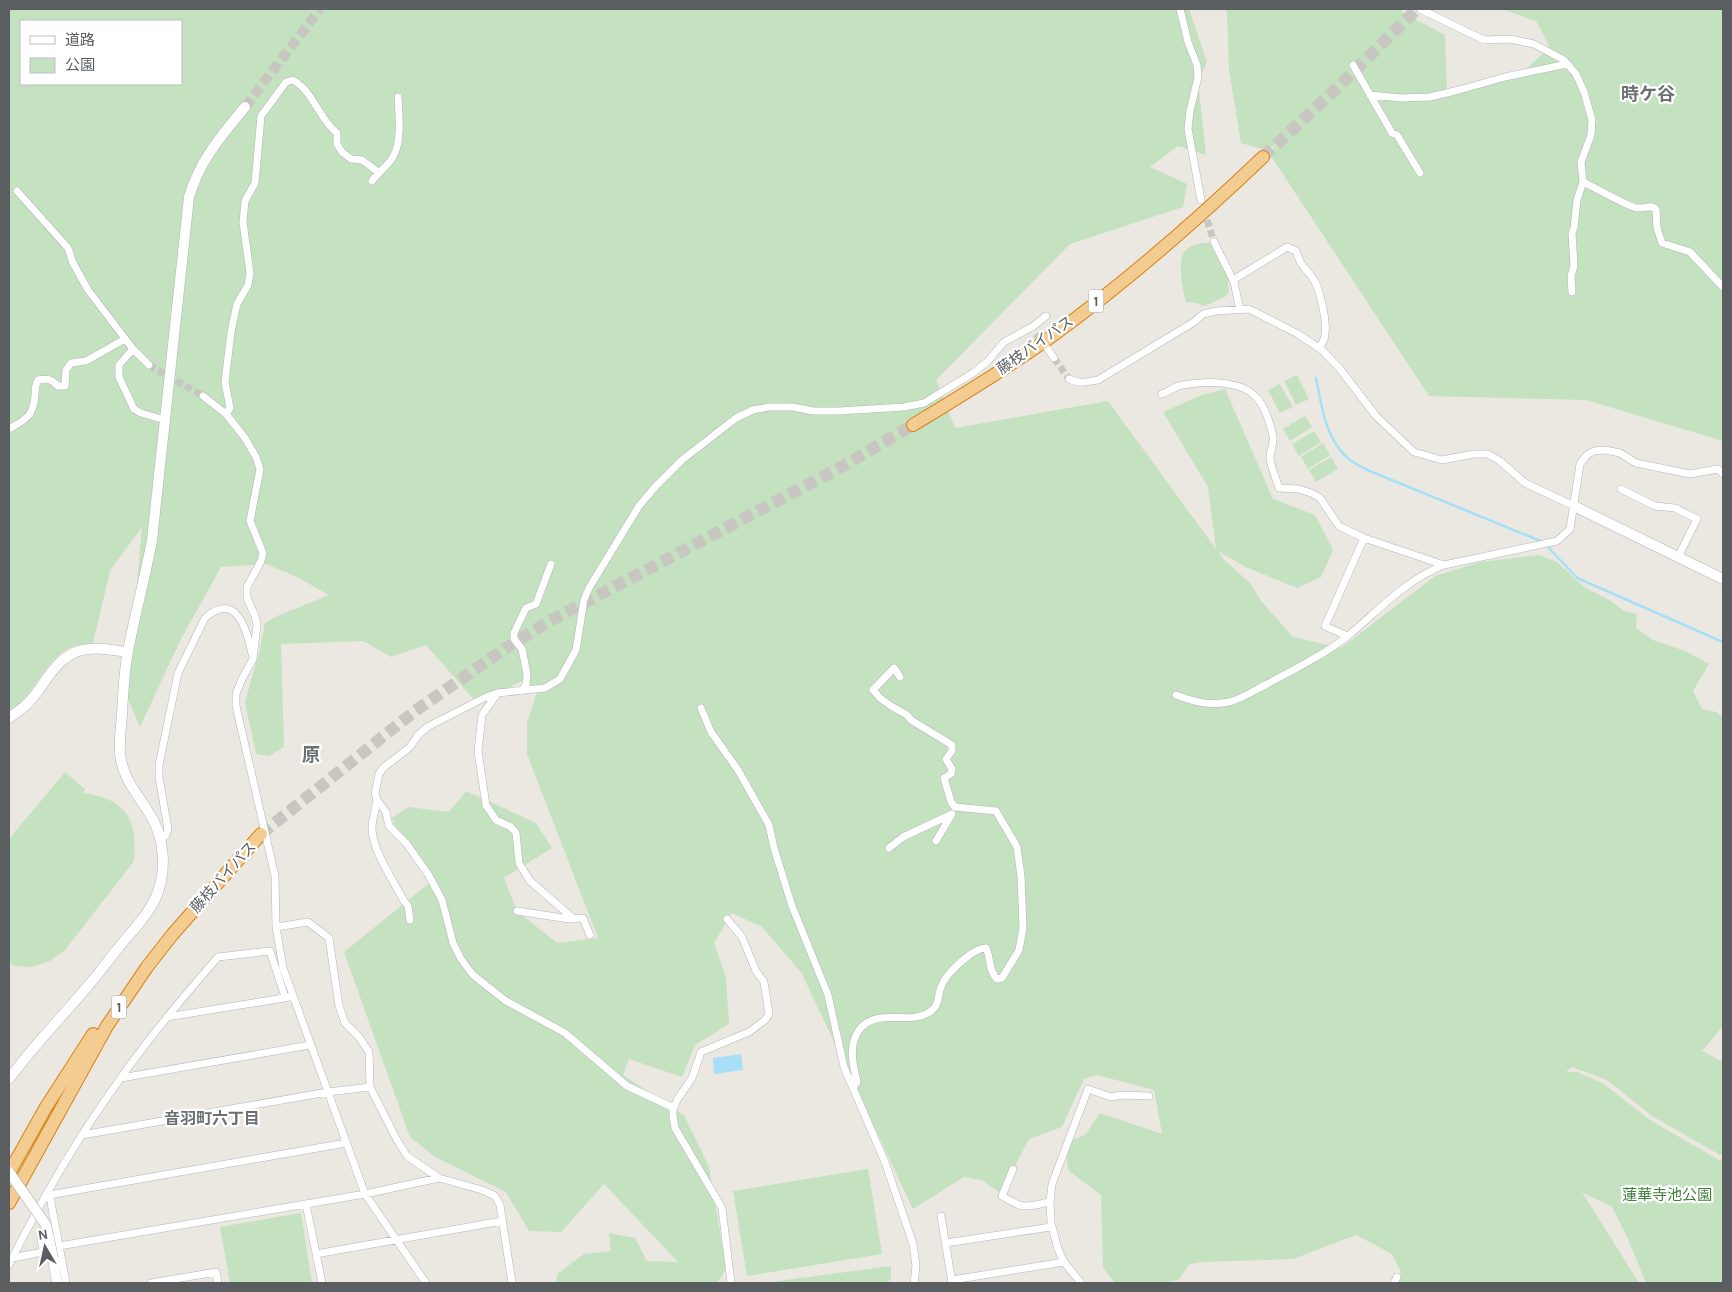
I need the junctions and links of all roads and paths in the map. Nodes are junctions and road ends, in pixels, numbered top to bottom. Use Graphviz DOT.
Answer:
graph roads {
  1 [pos="1180,9"];
  2 [pos="1420,9"];
  3 [pos="1567,64"];
  4 [pos="1354,65"];
  5 [pos="1370,95"];
  6 [pos="398,97"];
  7 [pos="245,107"];
  8 [pos="1263,157"];
  9 [pos="378,172"];
  10 [pos="1420,173"];
  11 [pos="372,181"];
  12 [pos="1582,182"];
  13 [pos="17,191"];
  14 [pos="1201,200"];
  15 [pos="1214,242"];
  16 [pos="1233,280"];
  17 [pos="1723,287"];
  18 [pos="1572,292"];
  19 [pos="1240,310"];
  20 [pos="1046,316"];
  21 [pos="1032,327"];
  22 [pos="1036,334"];
  23 [pos="125,339"];
  24 [pos="1047,348"];
  25 [pos="1319,348"];
  26 [pos="133,349"];
  27 [pos="1054,358"];
  28 [pos="149,365"];
  29 [pos="1069,379"];
  30 [pos="1162,394"];
  31 [pos="203,396"];
  32 [pos="226,414"];
  33 [pos="166,420"];
  34 [pos="914,425"];
  35 [pos="9,428"];
  36 [pos="1723,474"];
  37 [pos="1620,489"];
  38 [pos="1574,506"];
  39 [pos="1364,538"];
  40 [pos="1678,557"];
  41 [pos="552,564"];
  42 [pos="1444,565"];
  43 [pos="1723,579"];
  44 [pos="1347,636"];
  45 [pos="128,652"];
  46 [pos="253,659"];
  47 [pos="900,677"];
  48 [pos="521,691"];
  49 [pos="497,693"];
  50 [pos="1176,696"];
  51 [pos="701,708"];
  52 [pos="9,718"];
  53 [pos="377,800"];
  54 [pos="955,807"];
  55 [pos="952,814"];
  56 [pos="160,840"];
  57 [pos="936,841"];
  58 [pos="889,848"];
  59 [pos="517,911"];
  60 [pos="574,919"];
  61 [pos="727,919"];
  62 [pos="410,920"];
  63 [pos="276,927"];
  64 [pos="590,935"];
  65 [pos="294,996"];
  66 [pos="286,997"];
  67 [pos="167,1017"];
  68 [pos="310,1045"];
  69 [pos="121,1078"];
  70 [pos="9,1079"];
  71 [pos="370,1087"];
  72 [pos="853,1087"];
  73 [pos="328,1092"];
  74 [pos="1149,1096"];
  75 [pos="674,1108"];
  76 [pos="82,1135"];
  77 [pos="346,1143"];
  78 [pos="1013,1169"];
  79 [pos="9,1172"];
  80 [pos="439,1178"];
  81 [pos="49,1193"];
  82 [pos="365,1194"];
  83 [pos="1050,1202"];
  84 [pos="9,1203"];
  85 [pos="306,1204"];
  86 [pos="941,1216"];
  87 [pos="502,1221"];
  88 [pos="1051,1227"];
  89 [pos="41,1237"];
  90 [pos="396,1240"];
  91 [pos="946,1243"];
  92 [pos="59,1246"];
  93 [pos="316,1254"];
  94 [pos="12,1258"];
  95 [pos="1064,1262"];
  96 [pos="9,1265"];
  97 [pos="952,1282"];
  98 [pos="57,1283"];
  99 [pos="66,1283"];
  100 [pos="151,1283"];
  101 [pos="218,1283"];
  102 [pos="322,1283"];
  103 [pos="426,1283"];
  104 [pos="512,1283"];
  105 [pos="731,1283"];
  106 [pos="914,1283"];
  107 [pos="1082,1283"];
  1 -- 14 [label="street"];
  2 -- 3 [label="street"];
  3 -- 5 [label="street"];
  3 -- 12 [label="street"];
  4 -- 5 [label="street"];
  5 -- 10 [label="street"];
  6 -- 9 [label="street"];
  7 -- 33 [label="street"];
  8 -- 34 [label="highway, 藤枝バイパス / 1"];
  9 -- 11 [label="street"];
  9 -- 32 [label="street"];
  12 -- 17 [label="street"];
  12 -- 18 [label="street"];
  13 -- 23 [label="street"];
  15 -- 16 [label="street"];
  16 -- 19 [label="street"];
  16 -- 25 [label="street"];
  19 -- 25 [label="street"];
  19 -- 29 [label="street"];
  20 -- 21 [label="street"];
  21 -- 22 [label="street"];
  21 -- 48 [label="street"];
  23 -- 26 [label="street"];
  23 -- 35 [label="street"];
  24 -- 27 [label="street"];
  25 -- 38 [label="street"];
  26 -- 28 [label="street"];
  26 -- 33 [label="street"];
  30 -- 39 [label="street"];
  31 -- 32 [label="street"];
  32 -- 46 [label="street"];
  33 -- 45 [label="street"];
  36 -- 38 [label="street"];
  37 -- 40 [label="street"];
  38 -- 40 [label="street"];
  38 -- 42 [label="street"];
  39 -- 42 [label="street"];
  39 -- 44 [label="street"];
  40 -- 43 [label="street"];
  41 -- 48 [label="street"];
  42 -- 44 [label="street"];
  44 -- 50 [label="street"];
  45 -- 52 [label="street"];
  45 -- 56 [label="street"];
  46 -- 56 [label="street"];
  46 -- 63 [label="street"];
  47 -- 54 [label="street"];
  48 -- 49 [label="street"];
  49 -- 53 [label="street"];
  49 -- 60 [label="street"];
  51 -- 72 [label="street"];
  53 -- 62 [label="street"];
  53 -- 75 [label="street"];
  54 -- 55 [label="street"];
  54 -- 72 [label="street"];
  55 -- 57 [label="street"];
  55 -- 58 [label="street"];
  56 -- 70 [label="street"];
  59 -- 60 [label="street"];
  60 -- 64 [label="street"];
  61 -- 75 [label="street"];
  63 -- 65 [label="street"];
  63 -- 71 [label="street"];
  65 -- 66 [label="street"];
  65 -- 68 [label="street"];
  66 -- 67 [label="street"];
  66 -- 67 [label="street"];
  67 -- 69 [label="street"];
  68 -- 69 [label="street"];
  68 -- 73 [label="street"];
  69 -- 76 [label="street"];
  71 -- 73 [label="street"];
  71 -- 80 [label="street"];
  72 -- 106 [label="street"];
  73 -- 76 [label="street"];
  73 -- 77 [label="street"];
  74 -- 83 [label="street"];
  75 -- 105 [label="street"];
  76 -- 81 [label="street"];
  77 -- 81 [label="street"];
  77 -- 82 [label="street"];
  78 -- 83 [label="street"];
  79 -- 84 [label="highway, 藤枝バイパス / 1"];
  79 -- 98 [label="street, bridge"];
  80 -- 82 [label="street"];
  80 -- 87 [label="street"];
  81 -- 92 [label="street"];
  81 -- 94 [label="street"];
  82 -- 85 [label="street"];
  82 -- 90 [label="street"];
  83 -- 88 [label="street"];
  85 -- 92 [label="street"];
  85 -- 93 [label="street"];
  86 -- 91 [label="street"];
  87 -- 90 [label="street"];
  87 -- 104 [label="street"];
  88 -- 91 [label="street"];
  88 -- 95 [label="street"];
  89 -- 94 [label="street"];
  90 -- 93 [label="street"];
  90 -- 103 [label="street"];
  91 -- 97 [label="street"];
  92 -- 99 [label="street"];
  93 -- 102 [label="street"];
  94 -- 96 [label="street"];
  95 -- 97 [label="street"];
  95 -- 107 [label="street"];
  100 -- 101 [label="street"];
}
